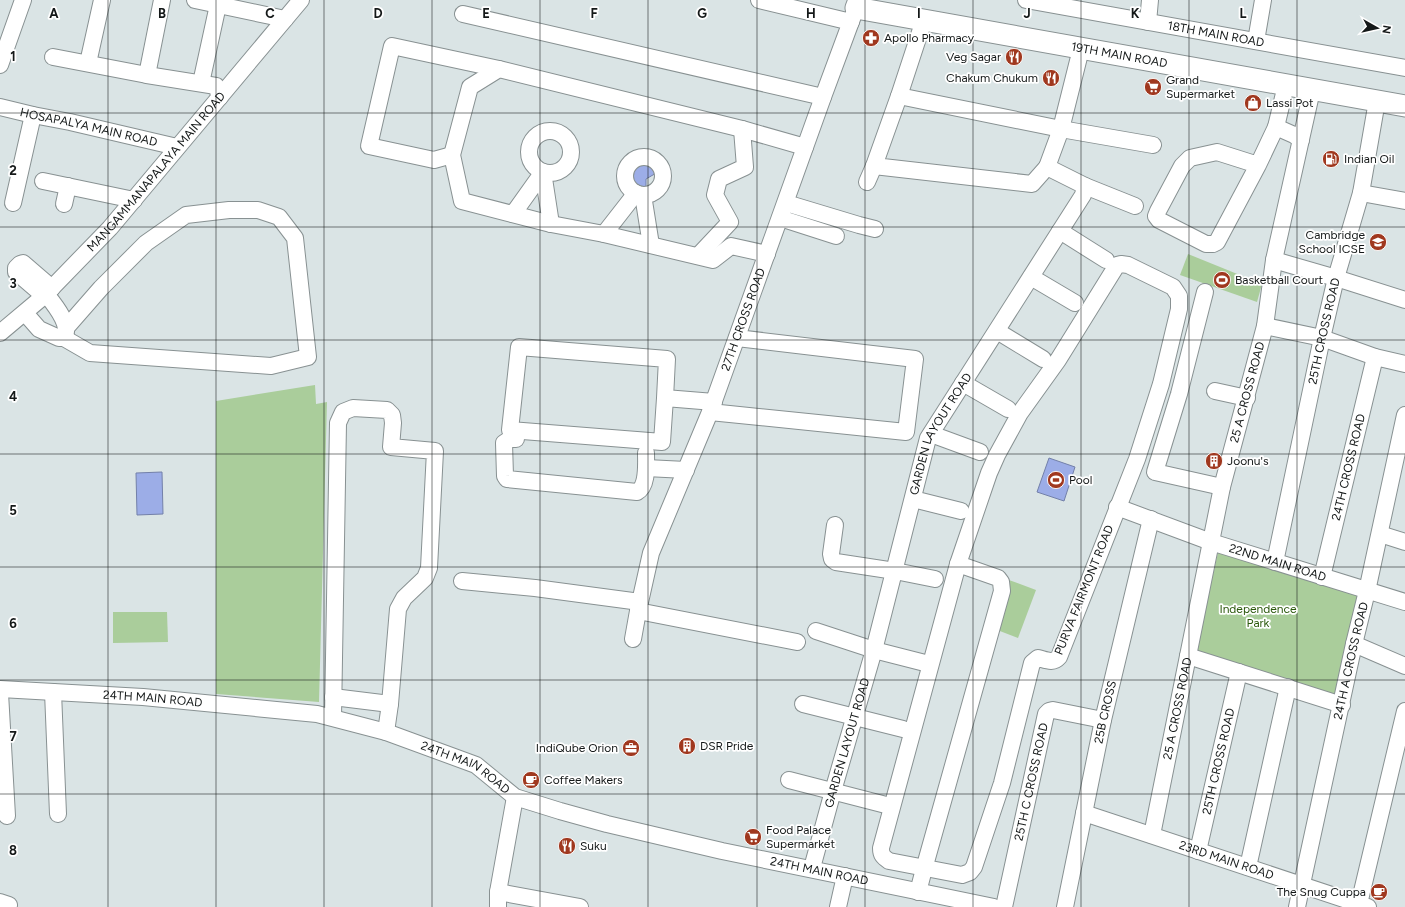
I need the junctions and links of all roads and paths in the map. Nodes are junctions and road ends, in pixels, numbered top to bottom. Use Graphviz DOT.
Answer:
graph roads {
  1 [pos="23,0"];
  2 [pos="102,0"];
  3 [pos="162,0"];
  4 [pos="195,0"];
  5 [pos="300,0"];
  6 [pos="759,0"];
  7 [pos="1026,0"];
  8 [pos="1150,0"];
  9 [pos="1263,0"];
  10 [pos="221,4"];
  11 [pos="251,6"];
  12 [pos="856,10"];
  13 [pos="463,14"];
  14 [pos="285,19"];
  15 [pos="924,20"];
  16 [pos="1148,22"];
  17 [pos="1256,41"];
  18 [pos="1081,49"];
  19 [pos="53,57"];
  20 [pos="88,63"];
  21 [pos="0,65"];
  22 [pos="1405,68"];
  23 [pos="499,69"];
  24 [pos="147,74"];
  25 [pos="201,83"];
  26 [pos="1286,85"];
  27 [pos="1312,90"];
  28 [pos="899,96"];
  29 [pos="220,97"];
  30 [pos="823,97"];
  31 [pos="1377,101"];
  32 [pos="0,106"];
  33 [pos="1405,106"];
  34 [pos="33,115"];
  35 [pos="1276,126"];
  36 [pos="742,129"];
  37 [pos="1061,130"];
  38 [pos="1301,140"];
  39 [pos="1153,145"];
  40 [pos="177,147"];
  41 [pos="806,147"];
  42 [pos="452,155"];
  43 [pos="1258,165"];
  44 [pos="874,166"];
  45 [pos="1047,167"];
  46 [pos="43,180"];
  47 [pos="867,182"];
  48 [pos="68,186"];
  49 [pos="1085,186"];
  50 [pos="1361,193"];
  51 [pos="134,200"];
  52 [pos="1405,201"];
  53 [pos="13,203"];
  54 [pos="64,204"];
  55 [pos="1135,206"];
  56 [pos="783,210"];
  57 [pos="512,214"];
  58 [pos="821,214"];
  59 [pos="551,224"];
  60 [pos="815,229"];
  61 [pos="875,229"];
  62 [pos="1060,232"];
  63 [pos="604,234"];
  64 [pos="836,236"];
  65 [pos="651,245"];
  66 [pos="767,254"];
  67 [pos="698,256"];
  68 [pos="1106,260"];
  69 [pos="1274,260"];
  70 [pos="1032,277"];
  71 [pos="1336,278"];
  72 [pos="47,292"];
  73 [pos="1205,292"];
  74 [pos="1405,300"];
  75 [pos="1075,303"];
  76 [pos="25,313"];
  77 [pos="1265,326"];
  78 [pos="997,332"];
  79 [pos="0,333"];
  80 [pos="65,333"];
  81 [pos="737,338"];
  82 [pos="1322,338"];
  83 [pos="1375,357"];
  84 [pos="1043,359"];
  85 [pos="1405,364"];
  86 [pos="963,383"];
  87 [pos="1215,391"];
  88 [pos="665,398"];
  89 [pos="1247,398"];
  90 [pos="712,407"];
  91 [pos="1008,409"];
  92 [pos="1405,415"];
  93 [pos="932,434"];
  94 [pos="516,439"];
  95 [pos="980,452"];
  96 [pos="686,470"];
  97 [pos="1222,487"];
  98 [pos="913,499"];
  99 [pos="1117,507"];
  100 [pos="961,511"];
  101 [pos="1151,519"];
  102 [pos="835,525"];
  103 [pos="1380,534"];
  104 [pos="1211,542"];
  105 [pos="1405,542"];
  106 [pos="1275,562"];
  107 [pos="958,564"];
  108 [pos="895,571"];
  109 [pos="1322,577"];
  110 [pos="935,579"];
  111 [pos="462,581"];
  112 [pos="1367,591"];
  113 [pos="1405,602"];
  114 [pos="639,607"];
  115 [pos="816,631"];
  116 [pos="633,639"];
  117 [pos="797,642"];
  118 [pos="1354,644"];
  119 [pos="874,650"];
  120 [pos="1188,656"];
  121 [pos="925,663"];
  122 [pos="1405,666"];
  123 [pos="1239,672"];
  124 [pos="1288,687"];
  125 [pos="0,689"];
  126 [pos="53,692"];
  127 [pos="0,693"];
  128 [pos="333,697"];
  129 [pos="390,704"];
  130 [pos="803,704"];
  131 [pos="1342,705"];
  132 [pos="1021,708"];
  133 [pos="1405,710"];
  134 [pos="1046,714"];
  135 [pos="854,716"];
  136 [pos="333,717"];
  137 [pos="1103,720"];
  138 [pos="903,729"];
  139 [pos="386,732"];
  140 [pos="789,780"];
  141 [pos="833,791"];
  142 [pos="515,797"];
  143 [pos="886,806"];
  144 [pos="1084,813"];
  145 [pos="58,814"];
  146 [pos="7,816"];
  147 [pos="1152,835"];
  148 [pos="1198,851"];
  149 [pos="1248,867"];
  150 [pos="812,868"];
  151 [pos="924,869"];
  152 [pos="845,876"];
  153 [pos="1301,885"];
  154 [pos="918,892"];
  155 [pos="498,899"];
  156 [pos="1364,906"];
  157 [pos="580,907"];
  158 [pos="838,907"];
  159 [pos="994,907"];
  160 [pos="1004,907"];
  161 [pos="1065,907"];
  162 [pos="1297,907"];
  1 -- 21 [label="street"];
  2 -- 20 [label="street"];
  3 -- 24 [label="street"];
  4 -- 10 [label="street"];
  5 -- 14 [label="street, MANGAMMANAPALAYA MAIN ROAD"];
  6 -- 12 [label="street"];
  7 -- 16 [label="street, 18TH MAIN ROAD"];
  8 -- 16 [label="street"];
  9 -- 17 [label="street"];
  10 -- 11 [label="street"];
  10 -- 25 [label="street"];
  11 -- 14 [label="street"];
  12 -- 15 [label="main road, 19TH MAIN ROAD"];
  12 -- 30 [label="street, 27TH CROSS ROAD"];
  13 -- 30 [label="street"];
  14 -- 29 [label="street, MANGAMMANAPALAYA MAIN ROAD"];
  15 -- 18 [label="main road, 19TH MAIN ROAD"];
  15 -- 28 [label="street"];
  16 -- 17 [label="street, 18TH MAIN ROAD"];
  17 -- 22 [label="street, 18TH MAIN ROAD"];
  18 -- 26 [label="main road, 19TH MAIN ROAD"];
  18 -- 37 [label="street"];
  19 -- 20 [label="street"];
  20 -- 24 [label="street"];
  23 -- 36 [label="street"];
  23 -- 42 [label="street"];
  23 -- 42 [label="street"];
  24 -- 25 [label="street"];
  25 -- 29 [label="street"];
  26 -- 27 [label="main road, 19TH MAIN ROAD"];
  26 -- 35 [label="street"];
  27 -- 31 [label="main road, 19TH MAIN ROAD"];
  27 -- 38 [label="street, 25 A CROSS ROAD"];
  28 -- 37 [label="street"];
  28 -- 44 [label="street"];
  29 -- 40 [label="street, MANGAMMANAPALAYA MAIN ROAD"];
  30 -- 41 [label="street, 27TH CROSS ROAD"];
  31 -- 33 [label="main road, 19TH MAIN ROAD"];
  31 -- 50 [label="street, 25TH CROSS ROAD"];
  32 -- 34 [label="street, HOSAPALYA MAIN ROAD"];
  34 -- 40 [label="street, HOSAPALYA MAIN ROAD"];
  34 -- 53 [label="street"];
  35 -- 38 [label="street"];
  35 -- 43 [label="street"];
  36 -- 41 [label="street"];
  36 -- 67 [label="street"];
  37 -- 39 [label="street"];
  37 -- 45 [label="street"];
  38 -- 69 [label="street, 25 A CROSS ROAD"];
  40 -- 51 [label="street, MANGAMMANAPALAYA MAIN ROAD"];
  41 -- 56 [label="street, 27TH CROSS ROAD"];
  42 -- 57 [label="street"];
  43 -- 43 [label="street"];
  44 -- 45 [label="street"];
  44 -- 47 [label="street"];
  45 -- 49 [label="street"];
  46 -- 48 [label="street"];
  48 -- 51 [label="street"];
  48 -- 54 [label="street"];
  49 -- 55 [label="street"];
  49 -- 62 [label="street, GARDEN LAYOUT ROAD"];
  50 -- 52 [label="street"];
  50 -- 71 [label="street, 25TH CROSS ROAD"];
  51 -- 72 [label="street, MANGAMMANAPALAYA MAIN ROAD"];
  56 -- 58 [label="street"];
  56 -- 60 [label="street"];
  56 -- 66 [label="street, 27TH CROSS ROAD"];
  57 -- 59 [label="street"];
  57 -- 59 [label="street"];
  58 -- 60 [label="street"];
  58 -- 61 [label="street"];
  59 -- 63 [label="street"];
  60 -- 64 [label="street"];
  62 -- 68 [label="street"];
  62 -- 70 [label="street, GARDEN LAYOUT ROAD"];
  63 -- 65 [label="street"];
  63 -- 65 [label="street"];
  65 -- 67 [label="street"];
  66 -- 67 [label="street"];
  66 -- 81 [label="street, 27TH CROSS ROAD"];
  69 -- 71 [label="street"];
  69 -- 77 [label="street, 25 A CROSS ROAD"];
  70 -- 75 [label="street"];
  70 -- 78 [label="street, GARDEN LAYOUT ROAD"];
  71 -- 74 [label="street"];
  71 -- 82 [label="street, 25TH CROSS ROAD"];
  72 -- 76 [label="street, MANGAMMANAPALAYA MAIN ROAD"];
  72 -- 80 [label="street"];
  73 -- 97 [label="street"];
  76 -- 79 [label="street, MANGAMMANAPALAYA MAIN ROAD"];
  76 -- 80 [label="street"];
  77 -- 82 [label="street"];
  77 -- 89 [label="street, 25 A CROSS ROAD"];
  78 -- 84 [label="street"];
  78 -- 86 [label="street, GARDEN LAYOUT ROAD"];
  80 -- 80 [label="street"];
  81 -- 90 [label="street, 27TH CROSS ROAD"];
  81 -- 90 [label="street"];
  82 -- 83 [label="street"];
  82 -- 106 [label="street, 25TH CROSS ROAD"];
  83 -- 85 [label="street"];
  83 -- 109 [label="street, 24TH CROSS ROAD"];
  86 -- 91 [label="street"];
  86 -- 93 [label="street, GARDEN LAYOUT ROAD"];
  87 -- 89 [label="street"];
  88 -- 88 [label="street"];
  88 -- 90 [label="street"];
  89 -- 97 [label="street, 25 A CROSS ROAD"];
  90 -- 96 [label="street, 27TH CROSS ROAD"];
  92 -- 103 [label="street, 24TH A CROSS ROAD"];
  93 -- 95 [label="street"];
  93 -- 98 [label="street, GARDEN LAYOUT ROAD"];
  94 -- 96 [label="street"];
  96 -- 114 [label="street, 27TH CROSS ROAD"];
  97 -- 104 [label="street, 25 A CROSS ROAD"];
  98 -- 100 [label="street"];
  98 -- 108 [label="street, GARDEN LAYOUT ROAD"];
  99 -- 101 [label="street, 22ND MAIN ROAD"];
  99 -- 107 [label="street, PURVA FAIRMONT ROAD"];
  99 -- 132 [label="street, PURVA FAIRMONT ROAD"];
  101 -- 104 [label="street, 22ND MAIN ROAD"];
  101 -- 137 [label="street, 25B CROSS"];
  102 -- 108 [label="street"];
  103 -- 105 [label="street"];
  103 -- 112 [label="street, 24TH A CROSS ROAD"];
  104 -- 106 [label="street, 22ND MAIN ROAD"];
  104 -- 120 [label="street, 25 A CROSS ROAD"];
  106 -- 109 [label="street, 22ND MAIN ROAD"];
  107 -- 151 [label="street"];
  107 -- 151 [label="street, PURVA FAIRMONT ROAD"];
  108 -- 110 [label="street"];
  108 -- 119 [label="street, GARDEN LAYOUT ROAD"];
  109 -- 112 [label="street, 22ND MAIN ROAD"];
  111 -- 114 [label="street"];
  112 -- 113 [label="street, 22ND MAIN ROAD"];
  112 -- 118 [label="street, 24TH A CROSS ROAD"];
  114 -- 116 [label="street, 27TH CROSS ROAD"];
  114 -- 117 [label="street"];
  115 -- 119 [label="street"];
  118 -- 122 [label="street"];
  118 -- 131 [label="street, 24TH A CROSS ROAD"];
  119 -- 121 [label="street"];
  119 -- 135 [label="street, GARDEN LAYOUT ROAD"];
  120 -- 123 [label="street"];
  120 -- 147 [label="street, 25 A CROSS ROAD"];
  123 -- 124 [label="street"];
  123 -- 148 [label="street, 25TH CROSS ROAD"];
  124 -- 131 [label="street"];
  124 -- 149 [label="street"];
  125 -- 126 [label="street, 24TH MAIN ROAD"];
  126 -- 136 [label="street, 24TH MAIN ROAD"];
  126 -- 145 [label="street"];
  127 -- 146 [label="street"];
  128 -- 129 [label="street"];
  128 -- 129 [label="street"];
  128 -- 136 [label="street"];
  129 -- 139 [label="street"];
  130 -- 135 [label="street"];
  131 -- 153 [label="street, 24TH A CROSS ROAD"];
  132 -- 134 [label="street"];
  132 -- 151 [label="street, PURVA FAIRMONT ROAD"];
  133 -- 156 [label="street"];
  134 -- 137 [label="street, 25TH C CROSS ROAD"];
  134 -- 160 [label="street, 25TH C CROSS ROAD"];
  135 -- 138 [label="street"];
  135 -- 141 [label="street, GARDEN LAYOUT ROAD"];
  136 -- 139 [label="street, 24TH MAIN ROAD"];
  137 -- 144 [label="street, 25B CROSS"];
  139 -- 142 [label="street, 24TH MAIN ROAD"];
  140 -- 141 [label="street"];
  141 -- 143 [label="street"];
  141 -- 150 [label="street, GARDEN LAYOUT ROAD"];
  142 -- 150 [label="street, 24TH MAIN ROAD"];
  142 -- 155 [label="street"];
  144 -- 147 [label="street, 23RD MAIN ROAD"];
  144 -- 161 [label="street, 25B CROSS"];
  147 -- 148 [label="street, 23RD MAIN ROAD"];
  148 -- 149 [label="street, 23RD MAIN ROAD"];
  149 -- 153 [label="street, 23RD MAIN ROAD"];
  150 -- 152 [label="street, 24TH MAIN ROAD"];
  151 -- 154 [label="street"];
  152 -- 154 [label="street, 24TH MAIN ROAD"];
  152 -- 158 [label="street"];
  153 -- 156 [label="street, 23RD MAIN ROAD"];
  153 -- 162 [label="street, 24TH A CROSS ROAD"];
  154 -- 159 [label="street, 24TH MAIN ROAD"];
  155 -- 157 [label="street"];
}
